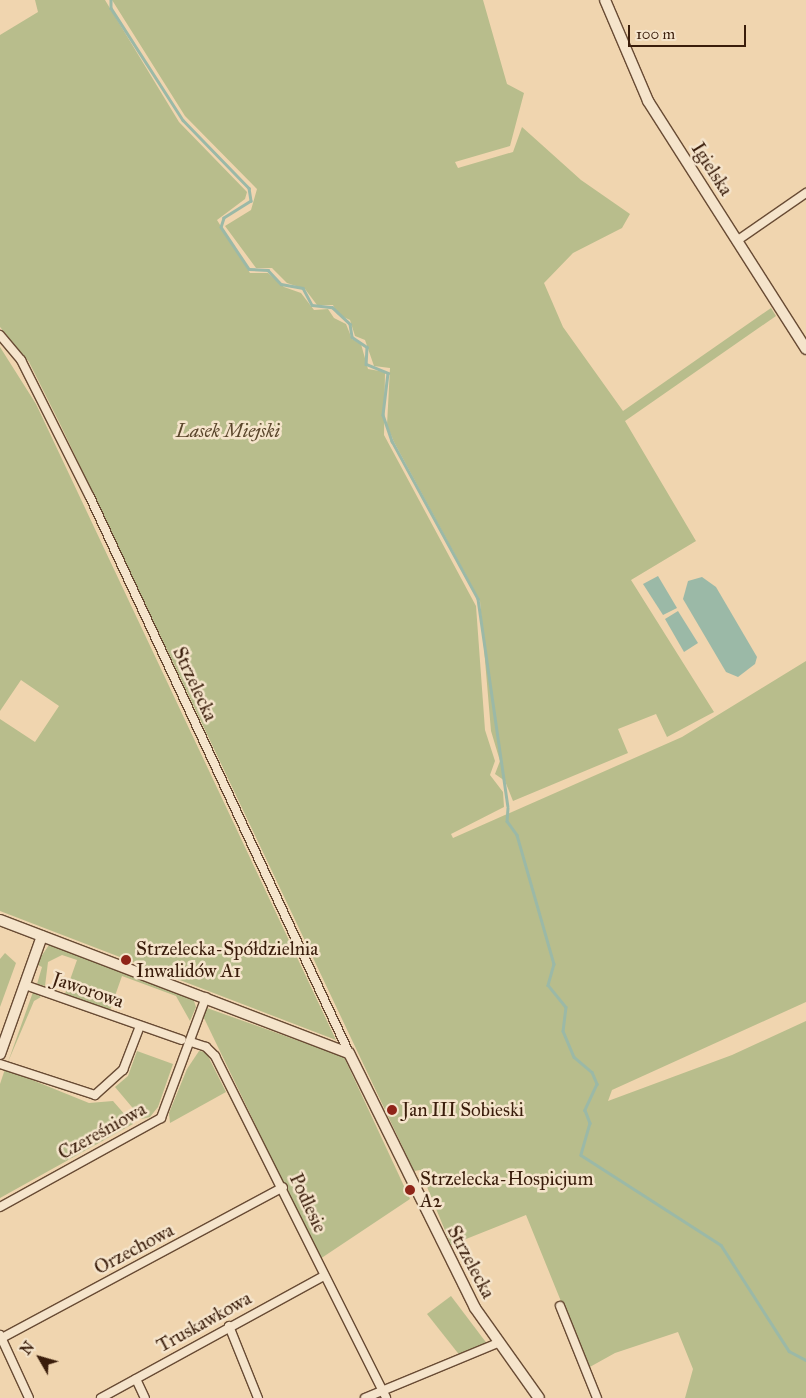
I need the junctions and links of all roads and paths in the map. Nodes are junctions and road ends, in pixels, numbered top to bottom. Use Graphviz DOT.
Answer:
graph roads {
  1 [pos="605,0"];
  2 [pos="806,192"];
  3 [pos="738,240"];
  4 [pos="802,333"];
  5 [pos="0,335"];
  6 [pos="806,349"];
  7 [pos="0,920"];
  8 [pos="42,936"];
  9 [pos="25,985"];
  10 [pos="206,997"];
  11 [pos="140,1026"];
  12 [pos="182,1040"];
  13 [pos="191,1042"];
  14 [pos="349,1052"];
  15 [pos="0,1054"];
  16 [pos="0,1064"];
  17 [pos="284,1187"];
  18 [pos="0,1207"];
  19 [pos="324,1276"];
  20 [pos="560,1306"];
  21 [pos="229,1326"];
  22 [pos="1,1338"];
  23 [pos="498,1343"];
  24 [pos="136,1379"];
  25 [pos="384,1394"];
  26 [pos="29,1398"];
  27 [pos="101,1398"];
  28 [pos="145,1398"];
  29 [pos="258,1398"];
  30 [pos="365,1398"];
  31 [pos="540,1398"];
  32 [pos="597,1398"];
  1 -- 3 [label="street, Igielska"];
  2 -- 3 [label="street"];
  3 -- 4 [label="street, Igielska"];
  4 -- 6 [label="street, Igielska"];
  5 -- 14 [label="street, Strzelecka"];
  7 -- 8 [label="street"];
  8 -- 9 [label="street"];
  8 -- 10 [label="street"];
  9 -- 11 [label="street, Jaworowa"];
  9 -- 15 [label="street"];
  10 -- 13 [label="street, Czereśniowa"];
  10 -- 14 [label="street"];
  11 -- 12 [label="street, Jaworowa"];
  11 -- 16 [label="street, Jaworowa"];
  13 -- 17 [label="street, Podlesie"];
  13 -- 18 [label="street, Czereśniowa"];
  14 -- 23 [label="street, Strzelecka"];
  17 -- 19 [label="street, Podlesie"];
  17 -- 22 [label="street, Orzechowa"];
  19 -- 21 [label="street, Truskawkowa"];
  19 -- 25 [label="street, Podlesie"];
  20 -- 32 [label="street"];
  21 -- 24 [label="street, Truskawkowa"];
  21 -- 29 [label="street"];
  22 -- 26 [label="street"];
  23 -- 25 [label="street"];
  23 -- 31 [label="street, Strzelecka"];
  24 -- 27 [label="street, Truskawkowa"];
  24 -- 28 [label="street"];
  25 -- 30 [label="street"];
}
